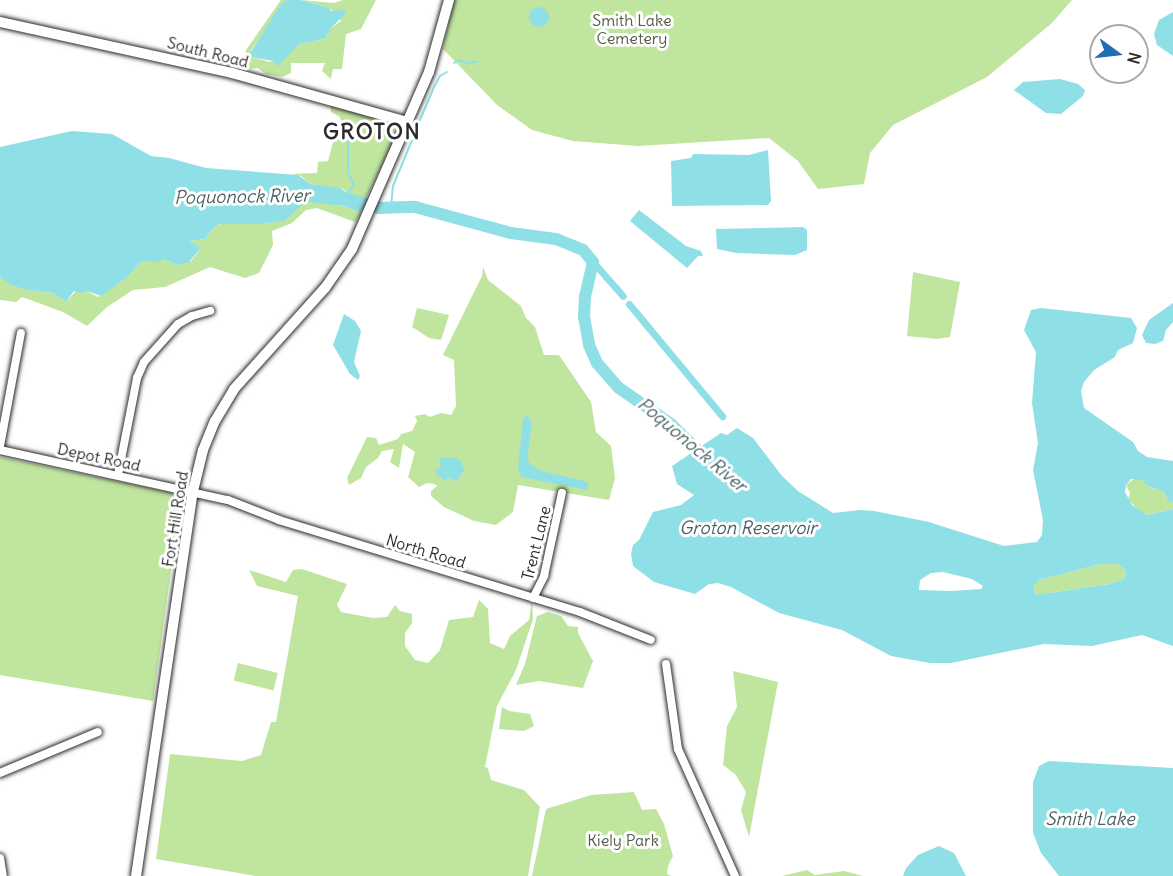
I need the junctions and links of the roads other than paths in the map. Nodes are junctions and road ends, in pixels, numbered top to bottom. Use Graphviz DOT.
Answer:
graph roads {
  1 [pos="449,0"];
  2 [pos="0,22"];
  3 [pos="406,122"];
  4 [pos="210,311"];
  5 [pos="21,333"];
  6 [pos="0,448"];
  7 [pos="118,475"];
  8 [pos="193,490"];
  9 [pos="562,493"];
  10 [pos="534,598"];
  11 [pos="651,640"];
  12 [pos="666,663"];
  13 [pos="98,732"];
  14 [pos="0,772"];
  15 [pos="0,858"];
  16 [pos="3,876"];
  17 [pos="136,876"];
  18 [pos="735,876"];
  1 -- 3 [label="main road, Fort Hill Road"];
  2 -- 3 [label="main road, South Road"];
  3 -- 8 [label="main road, Fort Hill Road"];
  4 -- 7 [label="street"];
  5 -- 6 [label="street"];
  6 -- 7 [label="street, Depot Road"];
  7 -- 8 [label="street, Depot Road"];
  8 -- 10 [label="street, North Road"];
  8 -- 17 [label="main road, Fort Hill Road"];
  9 -- 10 [label="street, Trent Lane"];
  10 -- 11 [label="street, North Road"];
  12 -- 18 [label="street"];
  13 -- 14 [label="street"];
  15 -- 16 [label="street"];
}
